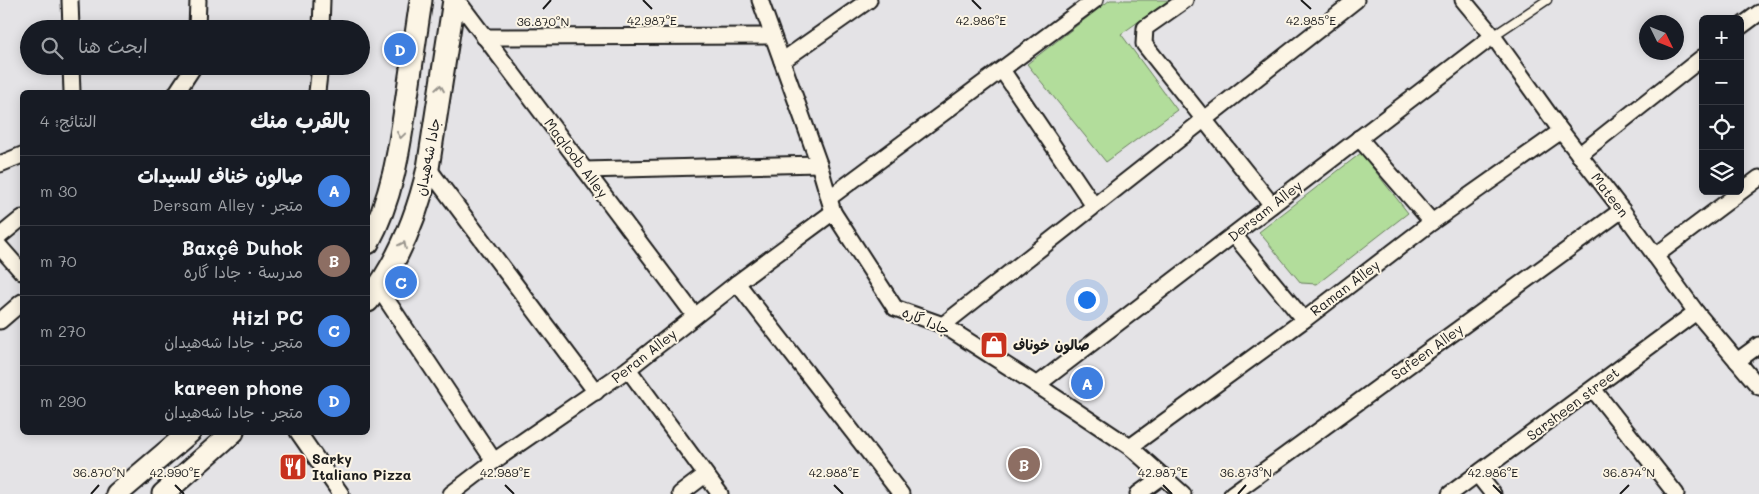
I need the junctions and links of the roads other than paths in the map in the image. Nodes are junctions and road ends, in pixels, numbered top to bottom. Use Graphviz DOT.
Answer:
graph roads {
  1 [pos="70,0"];
  2 [pos="198,0"];
  3 [pos="322,0"];
  4 [pos="421,0"];
  5 [pos="455,0"];
  6 [pos="760,0"];
  7 [pos="869,0"];
  8 [pos="1095,0"];
  9 [pos="1186,0"];
  10 [pos="1356,0"];
  11 [pos="1463,0"];
  12 [pos="1547,0"];
  13 [pos="1759,13"];
  14 [pos="70,20"];
  15 [pos="197,20"];
  16 [pos="321,20"];
  17 [pos="1744,24"];
  18 [pos="773,36"];
  19 [pos="1493,36"];
  20 [pos="484,37"];
  21 [pos="1699,60"];
  22 [pos="782,61"];
  23 [pos="1002,70"];
  24 [pos="71,75"];
  25 [pos="188,75"];
  26 [pos="319,75"];
  27 [pos="72,90"];
  28 [pos="178,90"];
  29 [pos="317,90"];
  30 [pos="1206,120"];
  31 [pos="1560,131"];
  32 [pos="1359,138"];
  33 [pos="1579,155"];
  34 [pos="20,156"];
  35 [pos="0,164"];
  36 [pos="819,164"];
  37 [pos="428,168"];
  38 [pos="585,170"];
  39 [pos="1759,178"];
  40 [pos="831,205"];
  41 [pos="1272,205"];
  42 [pos="1094,206"];
  43 [pos="1622,210"];
  44 [pos="20,220"];
  45 [pos="1432,222"];
  46 [pos="1234,235"];
  47 [pos="0,236"];
  48 [pos="370,238"];
  49 [pos="0,247"];
  50 [pos="1655,256"];
  51 [pos="20,270"];
  52 [pos="737,283"];
  53 [pos="373,294"];
  54 [pos="20,304"];
  55 [pos="1696,312"];
  56 [pos="696,316"];
  57 [pos="1304,320"];
  58 [pos="0,321"];
  59 [pos="943,325"];
  60 [pos="1759,345"];
  61 [pos="1737,362"];
  62 [pos="628,370"];
  63 [pos="1037,385"];
  64 [pos="1759,387"];
  65 [pos="1593,389"];
  66 [pos="596,392"];
  67 [pos="180,435"];
  68 [pos="231,435"];
  69 [pos="300,435"];
  70 [pos="1130,448"];
  71 [pos="494,462"];
  72 [pos="152,464"];
  73 [pos="705,475"];
  74 [pos="1478,475"];
  75 [pos="1163,476"];
  76 [pos="166,492"];
  77 [pos="117,494"];
  78 [pos="341,494"];
  79 [pos="451,494"];
  80 [pos="680,494"];
  81 [pos="720,494"];
  82 [pos="901,494"];
  83 [pos="1138,494"];
  84 [pos="1183,494"];
  85 [pos="1232,494"];
  86 [pos="1450,494"];
  87 [pos="1493,494"];
  88 [pos="1676,494"];
  1 -- 14 [label="street"];
  2 -- 15 [label="street"];
  3 -- 16 [label="street"];
  4 -- 48 [label="main road, one-way"];
  5 -- 20 [label="street, Maqloob Alley"];
  37 -- 5 [label="main road, جادا شەهیدان, one-way"];
  6 -- 18 [label="street, جادا گارە"];
  7 -- 22 [label="street"];
  8 -- 23 [label="street, Peran Alley"];
  9 -- 30 [label="street"];
  10 -- 30 [label="street"];
  11 -- 19 [label="street, Mateen"];
  12 -- 19 [label="lane"];
  13 -- 17 [label="street"];
  18 -- 20 [label="street"];
  18 -- 22 [label="street, جادا گارە"];
  19 -- 31 [label="street, Mateen"];
  19 -- 32 [label="street, Dersam Alley"];
  20 -- 38 [label="street, Maqloob Alley"];
  21 -- 33 [label="street"];
  22 -- 36 [label="street, جادا گارە"];
  23 -- 40 [label="street, Peran Alley"];
  23 -- 42 [label="street"];
  24 -- 27 [label="street"];
  25 -- 28 [label="street"];
  26 -- 29 [label="street"];
  30 -- 41 [label="street"];
  30 -- 42 [label="street"];
  31 -- 33 [label="street, Mateen"];
  31 -- 45 [label="street, Raman Alley"];
  32 -- 41 [label="street, Dersam Alley"];
  32 -- 45 [label="street"];
  33 -- 43 [label="street, Mateen"];
  34 -- 35 [label="street"];
  36 -- 38 [label="street"];
  36 -- 40 [label="street, جادا گارە"];
  53 -- 37 [label="main road, جادا شەهیدان, one-way"];
  37 -- 66 [label="street"];
  38 -- 56 [label="street, Maqloob Alley"];
  39 -- 50 [label="street"];
  40 -- 52 [label="street, Peran Alley"];
  40 -- 59 [label="street, جادا گارە"];
  41 -- 46 [label="street, Dersam Alley"];
  42 -- 59 [label="street"];
  43 -- 50 [label="street, Mateen"];
  43 -- 85 [label="street, Safeen Alley"];
  44 -- 47 [label="street"];
  45 -- 57 [label="street, Raman Alley"];
  46 -- 57 [label="street"];
  46 -- 63 [label="street, Dersam Alley"];
  49 -- 51 [label="street"];
  50 -- 55 [label="street, Mateen"];
  52 -- 56 [label="street, Peran Alley"];
  52 -- 82 [label="street"];
  53 -- 71 [label="street"];
  54 -- 58 [label="street"];
  55 -- 61 [label="street, Mateen"];
  55 -- 65 [label="street, Sarsheen street"];
  56 -- 62 [label="street, Peran Alley"];
  57 -- 70 [label="street, Raman Alley"];
  59 -- 63 [label="street, جادا گارە"];
  60 -- 61 [label="street"];
  61 -- 64 [label="street, Mateen"];
  62 -- 66 [label="street, Peran Alley"];
  62 -- 73 [label="street"];
  63 -- 70 [label="street, جادا گارە"];
  65 -- 74 [label="street, Sarsheen street"];
  65 -- 88 [label="street"];
  66 -- 71 [label="street, Peran Alley"];
  67 -- 72 [label="main road"];
  68 -- 76 [label="main road"];
  69 -- 78 [label="street"];
  70 -- 75 [label="street, جادا گارە"];
  71 -- 79 [label="street, Peran Alley"];
  72 -- 76 [label="main road"];
  72 -- 77 [label="main road"];
  73 -- 80 [label="street"];
  73 -- 81 [label="street"];
  74 -- 86 [label="street, Sarsheen street"];
  74 -- 87 [label="street"];
  75 -- 83 [label="street"];
  75 -- 84 [label="street, جادا گارە"];
}
